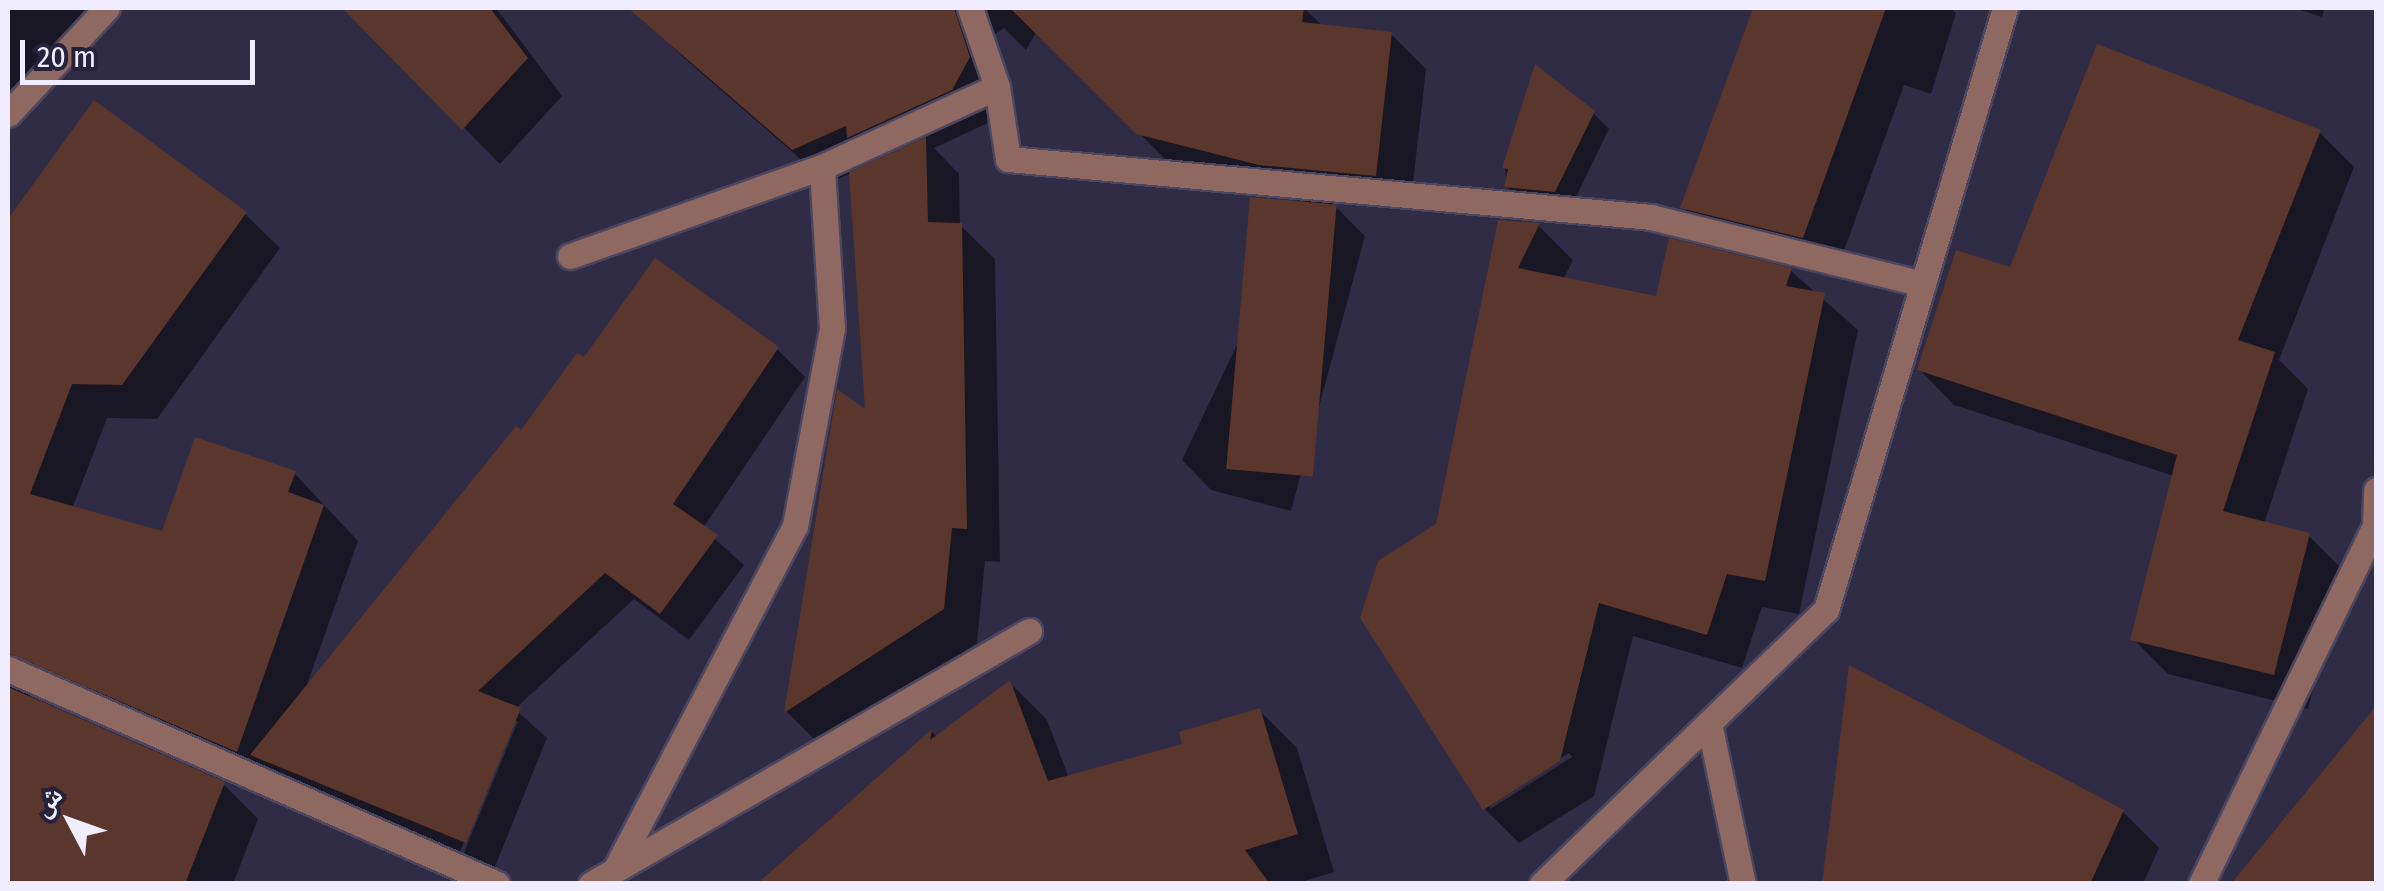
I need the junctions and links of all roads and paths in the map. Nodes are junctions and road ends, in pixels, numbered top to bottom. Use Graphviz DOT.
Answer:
graph roads {
  1 [pos="107,8"];
  2 [pos="970,8"];
  3 [pos="2004,8"];
  4 [pos="997,87"];
  5 [pos="8,114"];
  6 [pos="822,166"];
  7 [pos="570,256"];
  8 [pos="1923,284"];
  9 [pos="2376,490"];
  10 [pos="2376,527"];
  11 [pos="1028,631"];
  12 [pos="8,668"];
  13 [pos="1709,723"];
  14 [pos="616,868"];
  15 [pos="497,884"];
  16 [pos="591,884"];
  17 [pos="1542,884"];
  18 [pos="1743,884"];
  19 [pos="2201,884"];
  1 -- 5 [label="street"];
  2 -- 4 [label="street"];
  3 -- 8 [label="street"];
  4 -- 6 [label="street"];
  4 -- 8 [label="street"];
  6 -- 7 [label="street"];
  6 -- 14 [label="street"];
  8 -- 13 [label="street"];
  9 -- 10 [label="street"];
  10 -- 19 [label="street"];
  11 -- 14 [label="street"];
  12 -- 15 [label="street"];
  13 -- 17 [label="street"];
  13 -- 18 [label="street"];
  14 -- 16 [label="street"];
}
